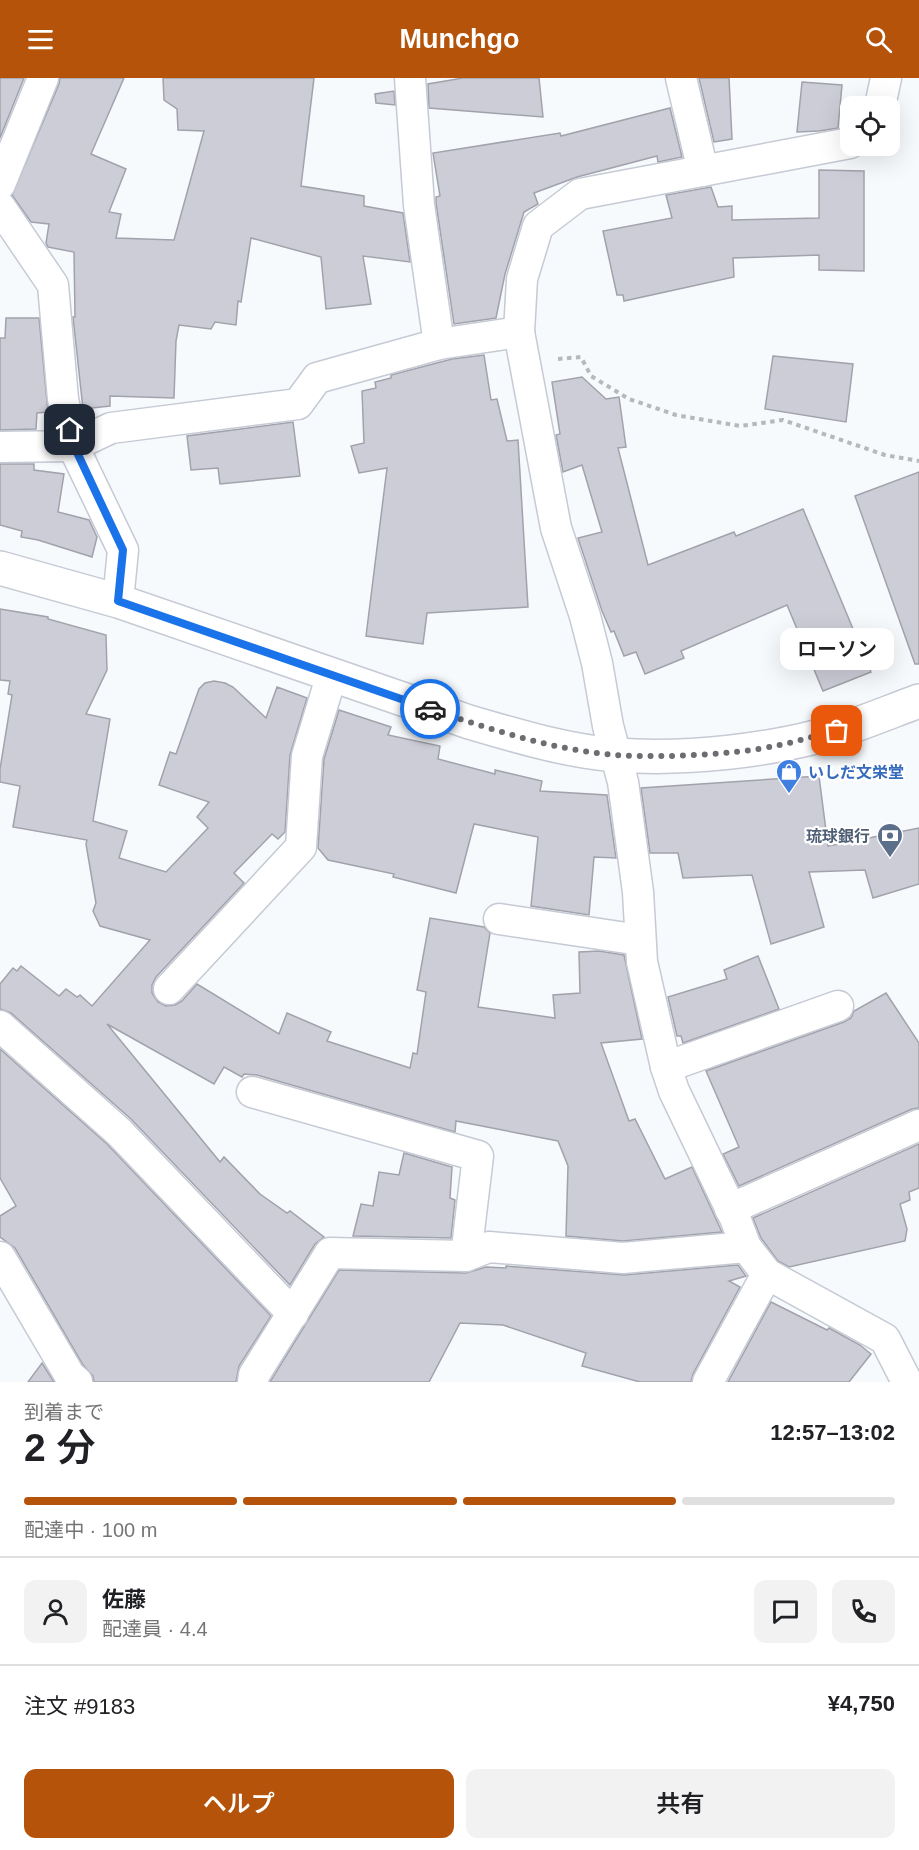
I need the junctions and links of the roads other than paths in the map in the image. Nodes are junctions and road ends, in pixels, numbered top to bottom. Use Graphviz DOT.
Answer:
graph roads {
  1 [pos="43,78"];
  2 [pos="410,78"];
  3 [pos="681,78"];
  4 [pos="886,78"];
  5 [pos="882,96"];
  6 [pos="840,145"];
  7 [pos="703,171"];
  8 [pos="0,184"];
  9 [pos="0,207"];
  10 [pos="519,332"];
  11 [pos="439,344"];
  12 [pos="74,446"];
  13 [pos="0,447"];
  14 [pos="0,568"];
  15 [pos="118,601"];
  16 [pos="332,675"];
  17 [pos="919,701"];
  18 [pos="616,755"];
  19 [pos="500,919"];
  20 [pos="640,940"];
  21 [pos="169,989"];
  22 [pos="838,1006"];
  23 [pos="0,1026"];
  24 [pos="666,1067"];
  25 [pos="252,1092"];
  26 [pos="919,1125"];
  27 [pos="730,1209"];
  28 [pos="746,1247"];
  29 [pos="466,1256"];
  30 [pos="0,1257"];
  31 [pos="766,1274"];
  32 [pos="292,1314"];
  33 [pos="77,1382"];
  34 [pos="253,1382"];
  35 [pos="708,1382"];
  36 [pos="906,1382"];
  1 -- 8 [label="street"];
  2 -- 11 [label="street"];
  3 -- 7 [label="street"];
  4 -- 5 [label="street"];
  6 -- 7 [label="street"];
  7 -- 10 [label="street"];
  9 -- 12 [label="street"];
  10 -- 11 [label="street"];
  10 -- 18 [label="street"];
  11 -- 12 [label="street"];
  12 -- 13 [label="street"];
  12 -- 15 [label="street"];
  14 -- 15 [label="street"];
  15 -- 16 [label="street"];
  16 -- 18 [label="street"];
  16 -- 21 [label="street"];
  17 -- 18 [label="street"];
  18 -- 20 [label="street"];
  19 -- 20 [label="street"];
  20 -- 24 [label="street"];
  22 -- 24 [label="street"];
  23 -- 32 [label="street"];
  24 -- 27 [label="street"];
  25 -- 29 [label="street"];
  26 -- 27 [label="street"];
  27 -- 28 [label="street"];
  28 -- 29 [label="street"];
  28 -- 31 [label="street"];
  29 -- 32 [label="street"];
  30 -- 33 [label="street"];
  31 -- 35 [label="street"];
  31 -- 36 [label="street"];
  32 -- 34 [label="street"];
}
